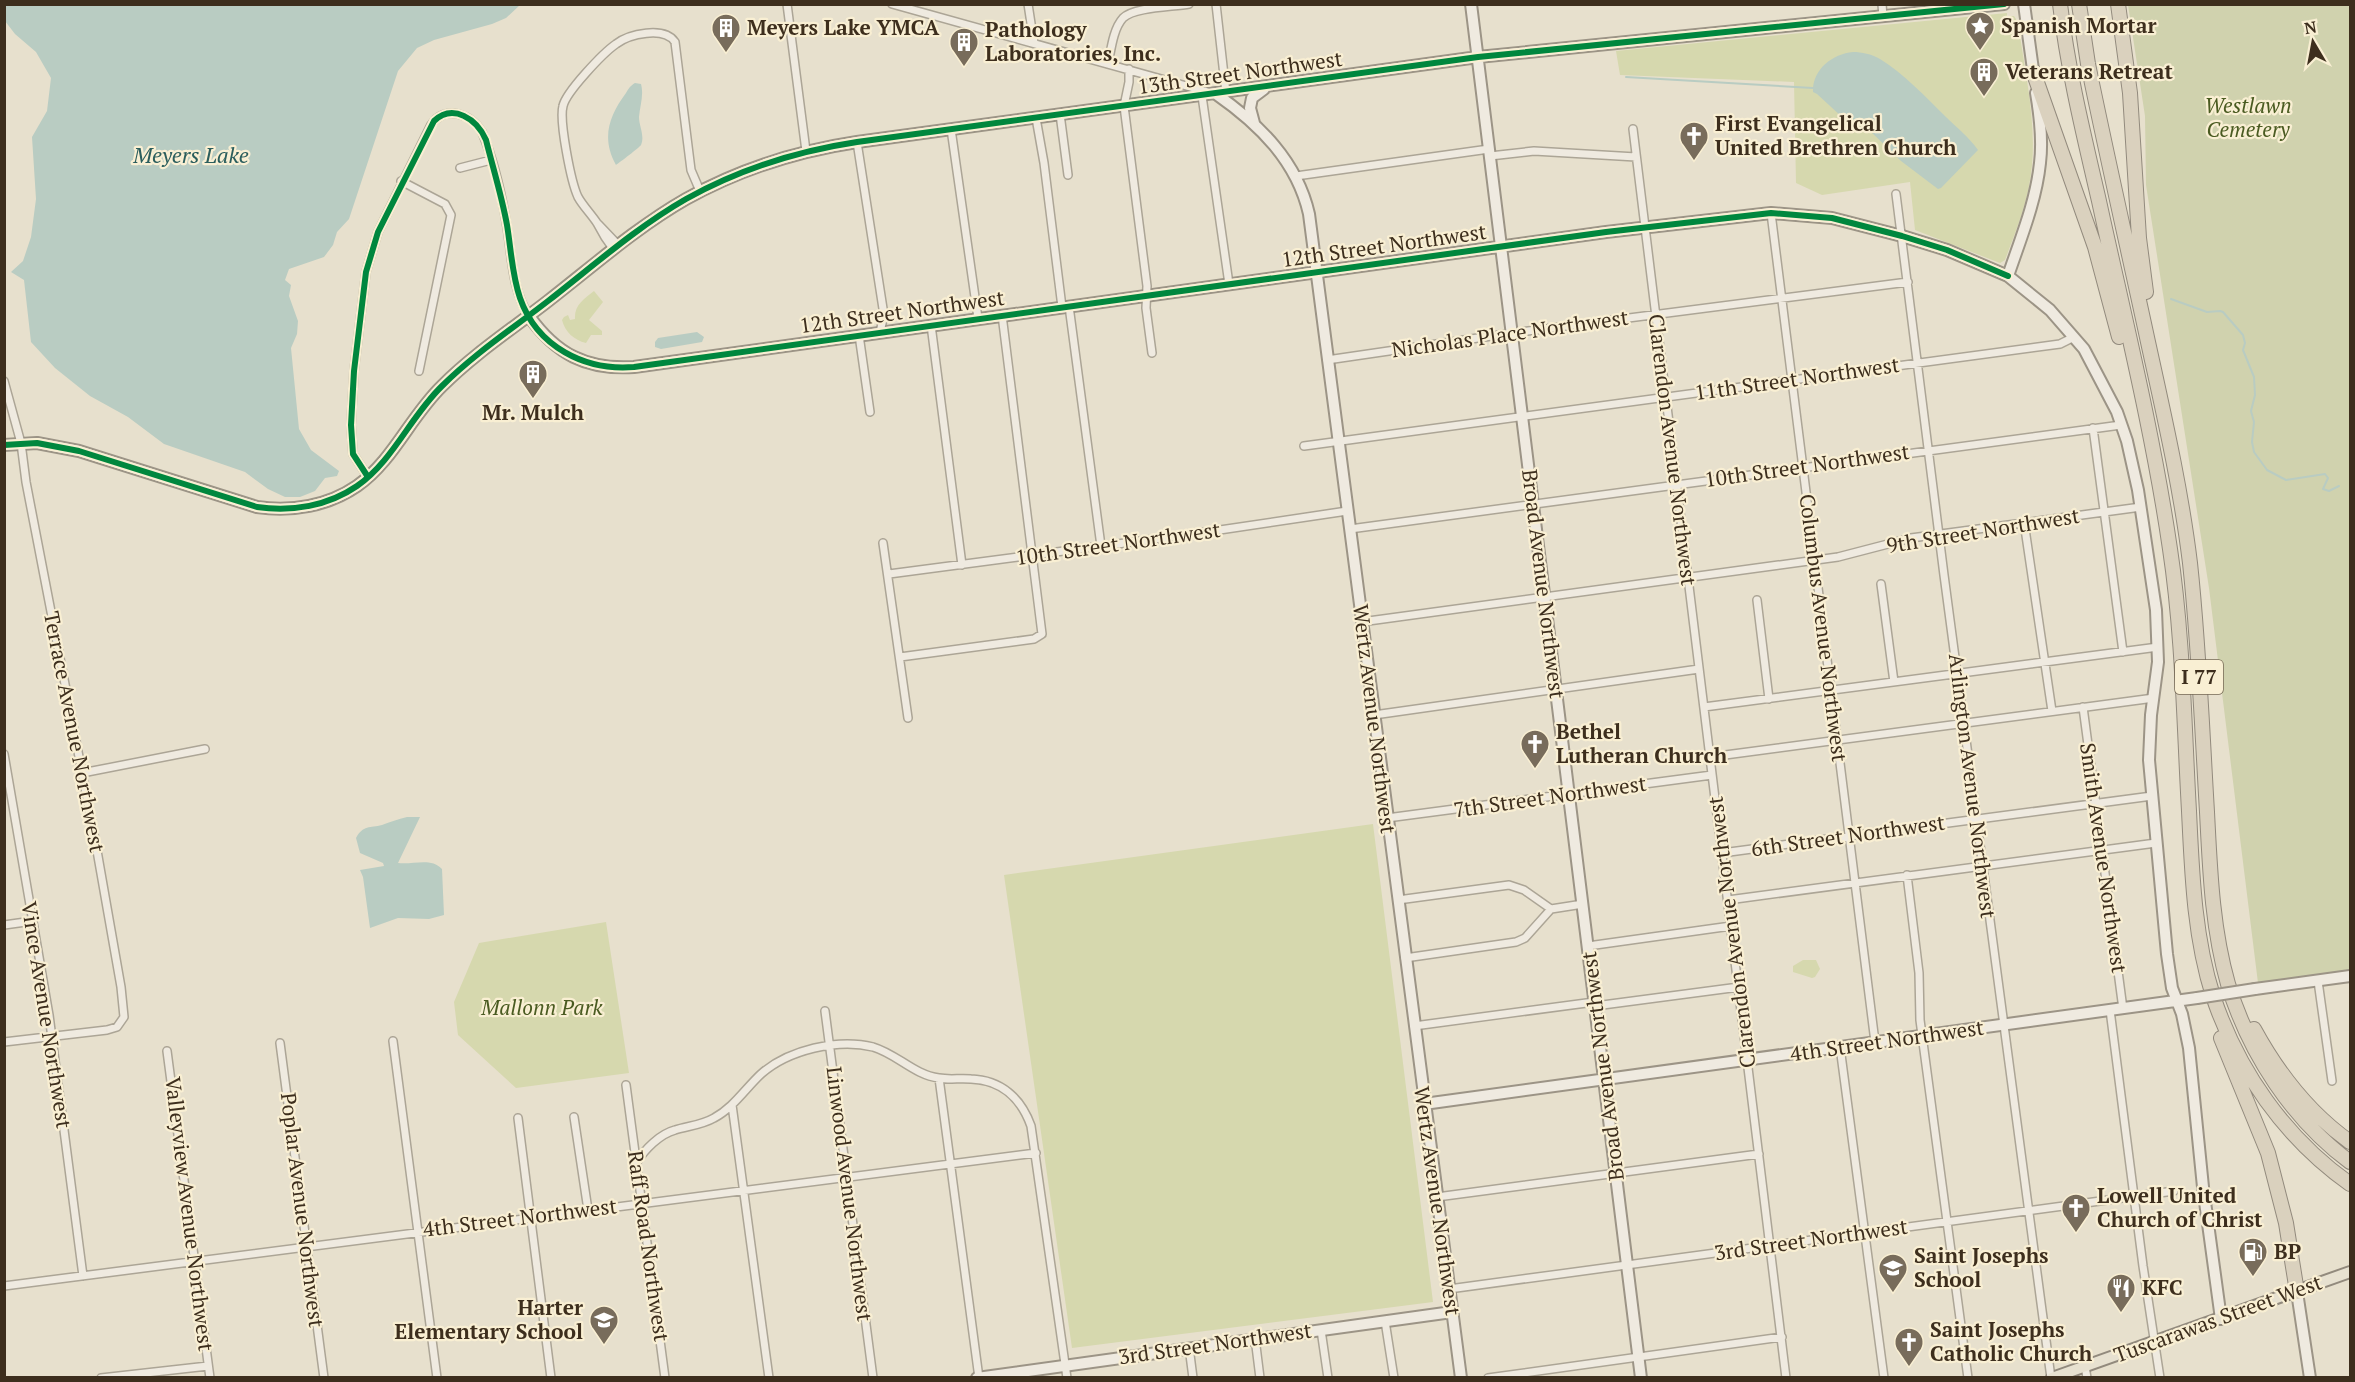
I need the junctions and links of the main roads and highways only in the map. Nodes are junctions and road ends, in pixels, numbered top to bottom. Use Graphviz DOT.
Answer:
graph roads {
  1 [pos="1471,4"];
  2 [pos="2004,4"];
  3 [pos="2024,4"];
  4 [pos="2060,4"];
  5 [pos="2079,4"];
  6 [pos="2118,4"];
  7 [pos="1478,57"];
  8 [pos="2033,71"];
  9 [pos="1268,87"];
  10 [pos="1221,93"];
  11 [pos="1256,126"];
  12 [pos="1501,247"];
  13 [pos="1316,272"];
  14 [pos="2008,276"];
  15 [pos="529,316"];
  16 [pos="2168,433"];
  17 [pos="4,445"];
  18 [pos="2161,493"];
  19 [pos="2191,861"];
  20 [pos="2215,923"];
  21 [pos="2350,976"];
  22 [pos="2177,1001"];
  23 [pos="1605,1080"];
  24 [pos="1424,1104"];
  25 [pos="2350,1142"];
  26 [pos="2350,1162"];
  27 [pos="2350,1184"];
  28 [pos="2350,1272"];
  29 [pos="2297,1292"];
  30 [pos="1452,1312"];
  31 [pos="2221,1319"];
  32 [pos="2086,1372"];
  33 [pos="978,1377"];
  34 [pos="1461,1377"];
  35 [pos="1641,1377"];
  36 [pos="2052,1377"];
  37 [pos="2310,1377"];
  1 -- 7 [label="main road, Broad Avenue Northwest"];
  2 -- 7 [label="main road, 13th Street Northwest"];
  3 -- 8 [label="main road"];
  4 -- 18 [label="highway, I 77"];
  5 -- 16 [label="highway, I 77"];
  6 -- 16 [label="highway"];
  7 -- 9 [label="main road, 13th Street Northwest"];
  7 -- 12 [label="main road, Broad Avenue Northwest"];
  8 -- 14 [label="main road"];
  8 -- 18 [label="highway"];
  9 -- 10 [label="main road, 13th Street Northwest"];
  9 -- 11 [label="main road"];
  10 -- 11 [label="main road, Wertz Avenue Northwest"];
  10 -- 15 [label="main road, 13th Street Northwest"];
  11 -- 13 [label="main road, Wertz Avenue Northwest"];
  12 -- 13 [label="main road, 12th Street Northwest"];
  12 -- 14 [label="main road, 12th Street Northwest"];
  12 -- 23 [label="main road, Broad Avenue Northwest"];
  13 -- 15 [label="main road, 12th Street Northwest"];
  13 -- 24 [label="main road, Wertz Avenue Northwest"];
  14 -- 22 [label="main road, 12th Street Northwest"];
  15 -- 17 [label="main road"];
  16 -- 20 [label="highway, I 77"];
  18 -- 19 [label="highway, I 77"];
  19 -- 27 [label="highway, I 77"];
  19 -- 29 [label="highway"];
  20 -- 25 [label="highway"];
  20 -- 26 [label="highway, I 77"];
  21 -- 22 [label="main road, 4th Street Northwest, bridge"];
  22 -- 23 [label="main road, 4th Street Northwest"];
  22 -- 31 [label="main road, 12th Street Northwest"];
  23 -- 24 [label="main road, 4th Street Northwest"];
  23 -- 35 [label="main road, Broad Avenue Northwest"];
  24 -- 30 [label="main road, Wertz Avenue Northwest"];
  28 -- 29 [label="main road, Tuscarawas Street West"];
  29 -- 31 [label="main road, Tuscarawas Street West"];
  29 -- 37 [label="main road"];
  30 -- 33 [label="main road, 3rd Street Northwest"];
  30 -- 34 [label="main road, Wertz Avenue Northwest"];
  31 -- 32 [label="main road, Tuscarawas Street West"];
  32 -- 36 [label="main road, Tuscarawas Street West"];
}
